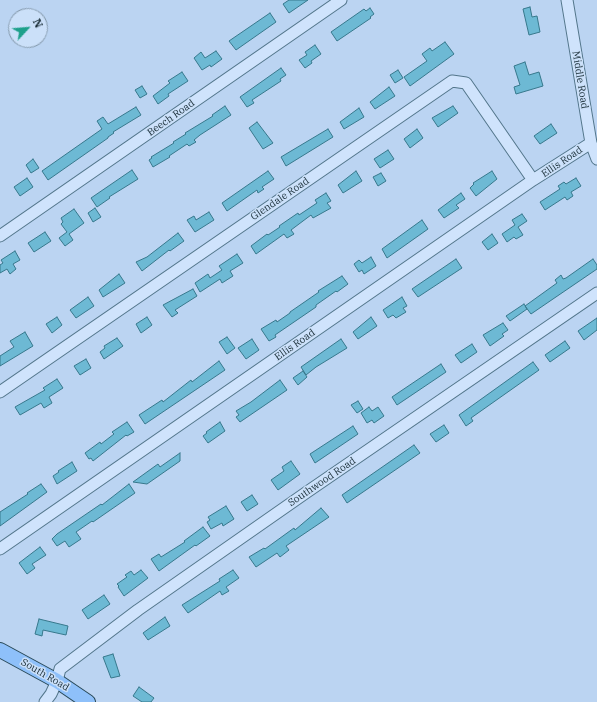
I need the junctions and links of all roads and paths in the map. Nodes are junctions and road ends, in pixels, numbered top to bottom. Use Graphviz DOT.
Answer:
graph roads {
  1 [pos="341,0"];
  2 [pos="567,0"];
  3 [pos="591,143"];
  4 [pos="597,158"];
  5 [pos="533,180"];
  6 [pos="0,236"];
  7 [pos="597,293"];
  8 [pos="0,392"];
  9 [pos="0,549"];
  10 [pos="0,650"];
  11 [pos="57,681"];
  12 [pos="45,702"];
  13 [pos="88,702"];
  1 -- 6 [label="street, Beech Road"];
  2 -- 3 [label="street, Middle Road"];
  3 -- 4 [label="street, Middle Road"];
  3 -- 5 [label="street, Ellis Road"];
  5 -- 8 [label="street, Glendale Road"];
  5 -- 9 [label="street, Ellis Road"];
  7 -- 11 [label="street, Southwood Road"];
  10 -- 11 [label="main road, South Road"];
  11 -- 12 [label="street, Southwood Road"];
  11 -- 13 [label="main road, South Road"];
}
